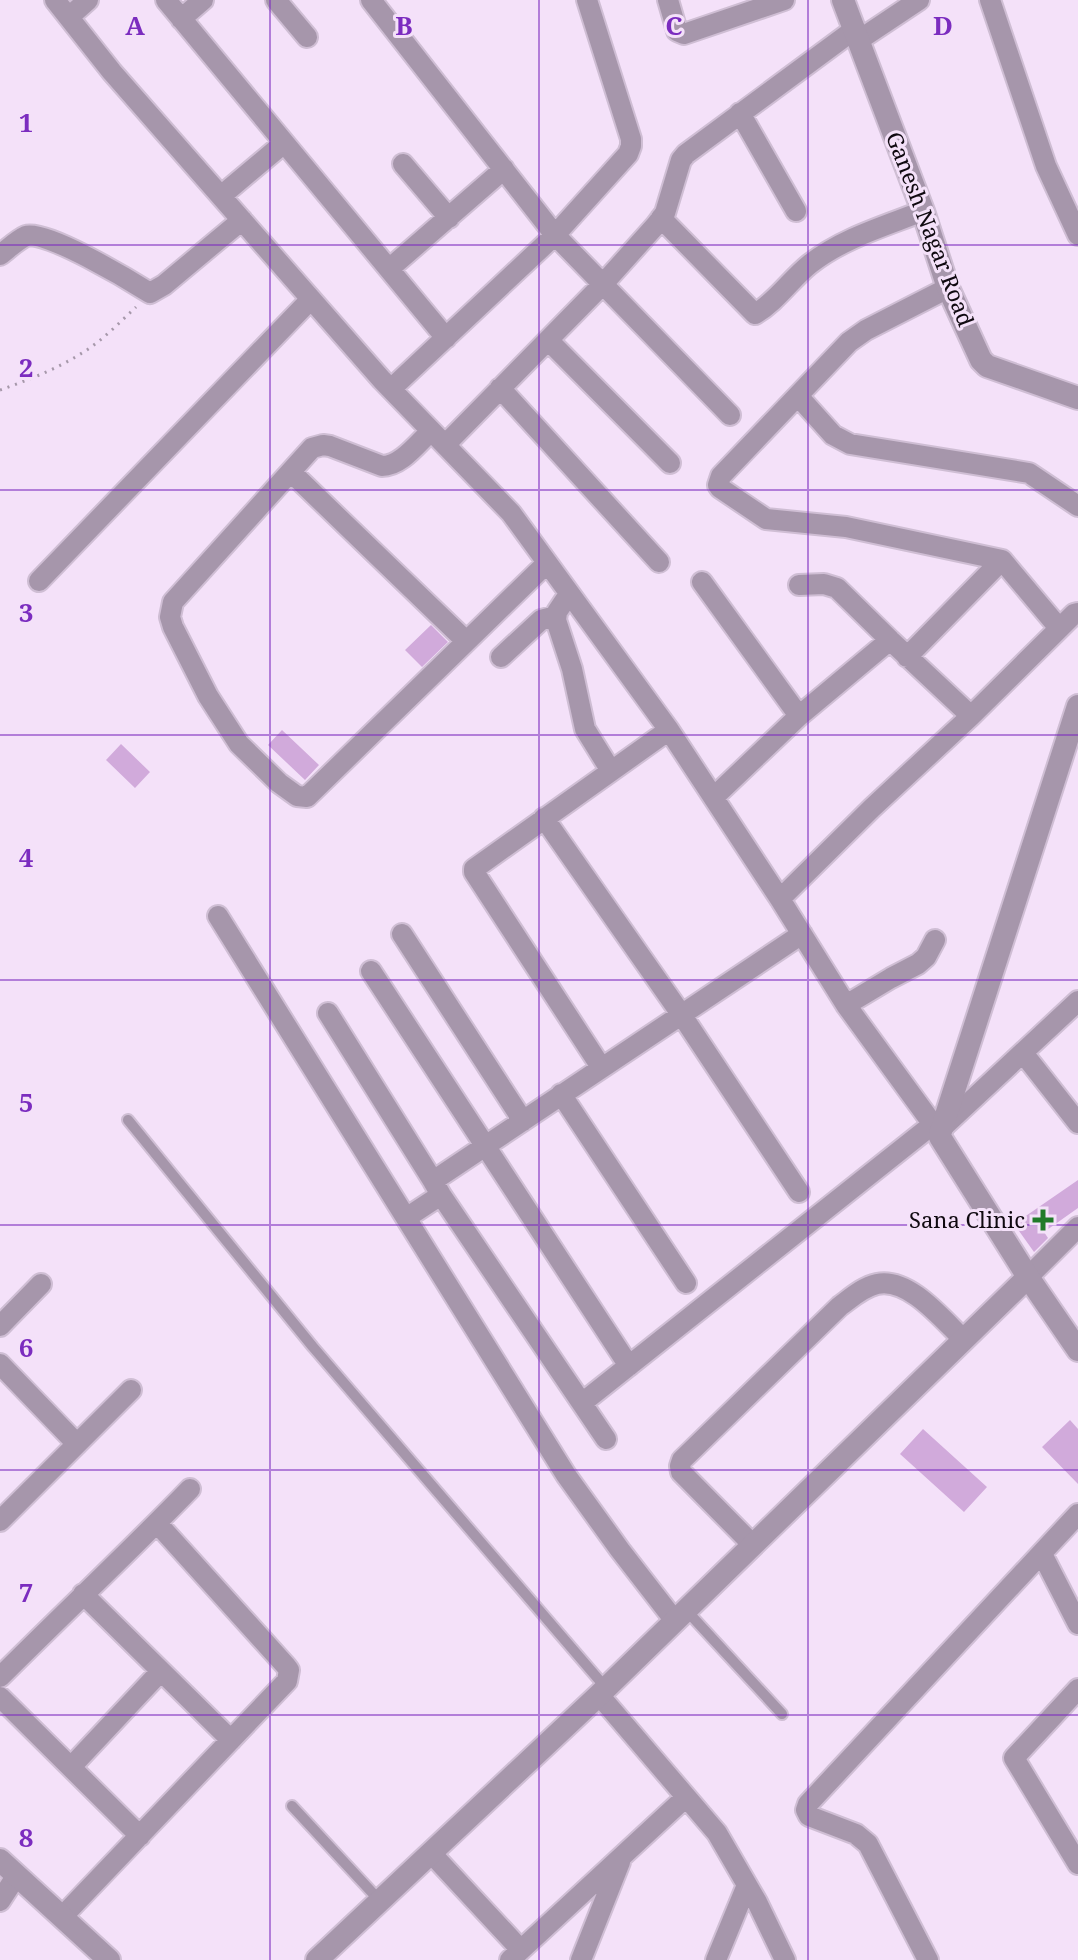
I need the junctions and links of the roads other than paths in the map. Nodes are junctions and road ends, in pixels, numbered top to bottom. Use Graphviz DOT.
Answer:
graph roads {
  1 [pos="55,0"];
  2 [pos="88,0"];
  3 [pos="166,0"];
  4 [pos="203,0"];
  5 [pos="276,0"];
  6 [pos="371,0"];
  7 [pos="587,0"];
  8 [pos="668,0"];
  9 [pos="784,0"];
  10 [pos="843,0"];
  11 [pos="919,0"];
  12 [pos="996,2"];
  13 [pos="755,5"];
  14 [pos="69,17"];
  15 [pos="181,19"];
  16 [pos="857,35"];
  17 [pos="307,37"];
  18 [pos="740,113"];
  19 [pos="284,143"];
  20 [pos="403,164"];
  21 [pos="504,169"];
  22 [pos="221,196"];
  23 [pos="796,211"];
  24 [pos="923,211"];
  25 [pos="449,218"];
  26 [pos="661,218"];
  27 [pos="242,220"];
  28 [pos="555,235"];
  29 [pos="1078,235"];
  30 [pos="0,255"];
  31 [pos="389,269"];
  32 [pos="603,284"];
  33 [pos="948,288"];
  34 [pos="311,299"];
  35 [pos="446,338"];
  36 [pos="548,340"];
  37 [pos="500,388"];
  38 [pos="391,389"];
  39 [pos="798,396"];
  40 [pos="1078,398"];
  41 [pos="730,415"];
  42 [pos="438,438"];
  43 [pos="670,463"];
  44 [pos="291,472"];
  45 [pos="1078,506"];
  46 [pos="1002,560"];
  47 [pos="659,562"];
  48 [pos="547,563"];
  49 [pos="39,581"];
  50 [pos="702,582"];
  51 [pos="799,585"];
  52 [pos="569,594"];
  53 [pos="1078,613"];
  54 [pos="556,616"];
  55 [pos="1059,628"];
  56 [pos="890,640"];
  57 [pos="466,641"];
  58 [pos="501,657"];
  59 [pos="907,657"];
  60 [pos="1077,715"];
  61 [pos="799,716"];
  62 [pos="971,716"];
  63 [pos="669,730"];
  64 [pos="611,771"];
  65 [pos="714,797"];
  66 [pos="544,818"];
  67 [pos="780,899"];
  68 [pos="218,916"];
  69 [pos="402,934"];
  70 [pos="802,934"];
  71 [pos="935,940"];
  72 [pos="371,971"];
  73 [pos="846,1005"];
  74 [pos="1076,1007"];
  75 [pos="328,1013"];
  76 [pos="681,1014"];
  77 [pos="1023,1053"];
  78 [pos="601,1067"];
  79 [pos="561,1094"];
  80 [pos="128,1120"];
  81 [pos="523,1121"];
  82 [pos="1078,1123"];
  83 [pos="938,1129"];
  84 [pos="485,1146"];
  85 [pos="437,1188"];
  86 [pos="799,1192"];
  87 [pos="406,1218"];
  88 [pos="1078,1227"];
  89 [pos="1028,1277"];
  90 [pos="686,1283"];
  91 [pos="41,1284"];
  92 [pos="0,1326"];
  93 [pos="964,1340"];
  94 [pos="1078,1350"];
  95 [pos="0,1364"];
  96 [pos="629,1366"];
  97 [pos="131,1390"];
  98 [pos="582,1403"];
  99 [pos="606,1439"];
  100 [pos="77,1444"];
  101 [pos="190,1489"];
  102 [pos="1078,1514"];
  103 [pos="0,1521"];
  104 [pos="157,1523"];
  105 [pos="753,1545"];
  106 [pos="1042,1554"];
  107 [pos="83,1594"];
  108 [pos="680,1616"];
  109 [pos="1078,1624"];
  110 [pos="161,1671"];
  111 [pos="0,1677"];
  112 [pos="1078,1689"];
  113 [pos="602,1692"];
  114 [pos="0,1697"];
  115 [pos="782,1714"];
  116 [pos="231,1740"];
  117 [pos="71,1767"];
  118 [pos="686,1797"];
  119 [pos="292,1806"];
  120 [pos="140,1836"];
  121 [pos="431,1853"];
  122 [pos="623,1855"];
  123 [pos="1078,1864"];
  124 [pos="8,1867"];
  125 [pos="747,1885"];
  126 [pos="0,1901"];
  127 [pos="380,1901"];
  128 [pos="62,1917"];
  129 [pos="516,1955"];
  130 [pos="105,1958"];
  131 [pos="317,1960"];
  132 [pos="581,1960"];
  133 [pos="716,1960"];
  134 [pos="785,1960"];
  135 [pos="928,1960"];
  1 -- 14 [label="street"];
  2 -- 14 [label="street"];
  3 -- 15 [label="street"];
  4 -- 15 [label="street"];
  5 -- 17 [label="street"];
  6 -- 21 [label="street"];
  7 -- 28 [label="street"];
  8 -- 13 [label="street"];
  9 -- 13 [label="street"];
  10 -- 16 [label="street, Ganesh Nagar Road"];
  11 -- 16 [label="street"];
  12 -- 29 [label="street"];
  14 -- 22 [label="street"];
  15 -- 19 [label="street"];
  16 -- 18 [label="street"];
  16 -- 24 [label="street, Ganesh Nagar Road"];
  18 -- 23 [label="street"];
  18 -- 26 [label="street"];
  19 -- 22 [label="street"];
  19 -- 31 [label="street"];
  20 -- 25 [label="street"];
  21 -- 25 [label="street"];
  21 -- 28 [label="street"];
  22 -- 27 [label="street"];
  24 -- 26 [label="street"];
  24 -- 33 [label="street, Ganesh Nagar Road"];
  25 -- 31 [label="street"];
  26 -- 32 [label="street"];
  27 -- 30 [label="street"];
  27 -- 34 [label="street"];
  28 -- 32 [label="street"];
  28 -- 35 [label="street"];
  31 -- 35 [label="street"];
  32 -- 36 [label="street"];
  32 -- 41 [label="street"];
  33 -- 39 [label="street"];
  33 -- 40 [label="street, Ganesh Nagar Road"];
  34 -- 38 [label="street"];
  34 -- 49 [label="street"];
  35 -- 38 [label="street"];
  36 -- 37 [label="street"];
  36 -- 43 [label="street"];
  37 -- 42 [label="street"];
  37 -- 47 [label="street"];
  38 -- 42 [label="street"];
  39 -- 45 [label="street"];
  39 -- 46 [label="street"];
  42 -- 44 [label="street"];
  42 -- 48 [label="street"];
  44 -- 57 [label="street"];
  44 -- 57 [label="street"];
  46 -- 55 [label="street"];
  46 -- 59 [label="street"];
  48 -- 52 [label="street"];
  48 -- 57 [label="street"];
  50 -- 61 [label="street"];
  51 -- 56 [label="street"];
  52 -- 54 [label="street"];
  52 -- 63 [label="street"];
  53 -- 55 [label="street"];
  54 -- 58 [label="street"];
  54 -- 64 [label="street"];
  55 -- 62 [label="street"];
  56 -- 59 [label="street"];
  56 -- 61 [label="street"];
  59 -- 62 [label="street"];
  60 -- 83 [label="street"];
  61 -- 65 [label="street"];
  62 -- 67 [label="street"];
  63 -- 64 [label="street"];
  63 -- 65 [label="street"];
  64 -- 66 [label="street"];
  65 -- 67 [label="street"];
  66 -- 76 [label="street"];
  66 -- 78 [label="street"];
  67 -- 70 [label="street"];
  68 -- 87 [label="street"];
  69 -- 81 [label="street"];
  70 -- 73 [label="street"];
  70 -- 76 [label="street"];
  71 -- 73 [label="street"];
  72 -- 84 [label="street"];
  73 -- 83 [label="street"];
  74 -- 77 [label="street"];
  75 -- 85 [label="street"];
  76 -- 78 [label="street"];
  76 -- 86 [label="street"];
  77 -- 82 [label="street"];
  77 -- 83 [label="street"];
  78 -- 79 [label="street"];
  79 -- 81 [label="street"];
  79 -- 90 [label="street"];
  80 -- 113 [label="lane"];
  81 -- 84 [label="street"];
  83 -- 89 [label="street"];
  83 -- 96 [label="street"];
  84 -- 85 [label="street"];
  84 -- 96 [label="street"];
  85 -- 87 [label="street"];
  85 -- 98 [label="street"];
  87 -- 108 [label="street"];
  88 -- 89 [label="street"];
  89 -- 93 [label="street"];
  89 -- 94 [label="street"];
  91 -- 92 [label="street"];
  93 -- 105 [label="street"];
  93 -- 105 [label="street"];
  95 -- 100 [label="street"];
  96 -- 98 [label="street"];
  97 -- 100 [label="street"];
  98 -- 99 [label="street"];
  100 -- 103 [label="street"];
  101 -- 104 [label="street"];
  102 -- 106 [label="street"];
  104 -- 107 [label="street"];
  104 -- 116 [label="street"];
  105 -- 108 [label="street"];
  106 -- 109 [label="street"];
  106 -- 135 [label="street"];
  107 -- 110 [label="street"];
  107 -- 111 [label="street"];
  108 -- 113 [label="street"];
  108 -- 115 [label="lane"];
  110 -- 116 [label="street"];
  110 -- 117 [label="street"];
  112 -- 123 [label="street"];
  113 -- 118 [label="street"];
  113 -- 121 [label="street"];
  114 -- 117 [label="street"];
  116 -- 120 [label="street"];
  117 -- 120 [label="street"];
  118 -- 122 [label="street"];
  118 -- 125 [label="street"];
  119 -- 127 [label="lane"];
  120 -- 128 [label="street"];
  121 -- 127 [label="street"];
  121 -- 129 [label="street"];
  122 -- 129 [label="street"];
  122 -- 132 [label="street"];
  124 -- 126 [label="street"];
  124 -- 128 [label="street"];
  125 -- 133 [label="street"];
  125 -- 134 [label="street"];
  127 -- 131 [label="street"];
  128 -- 130 [label="street"];
}
